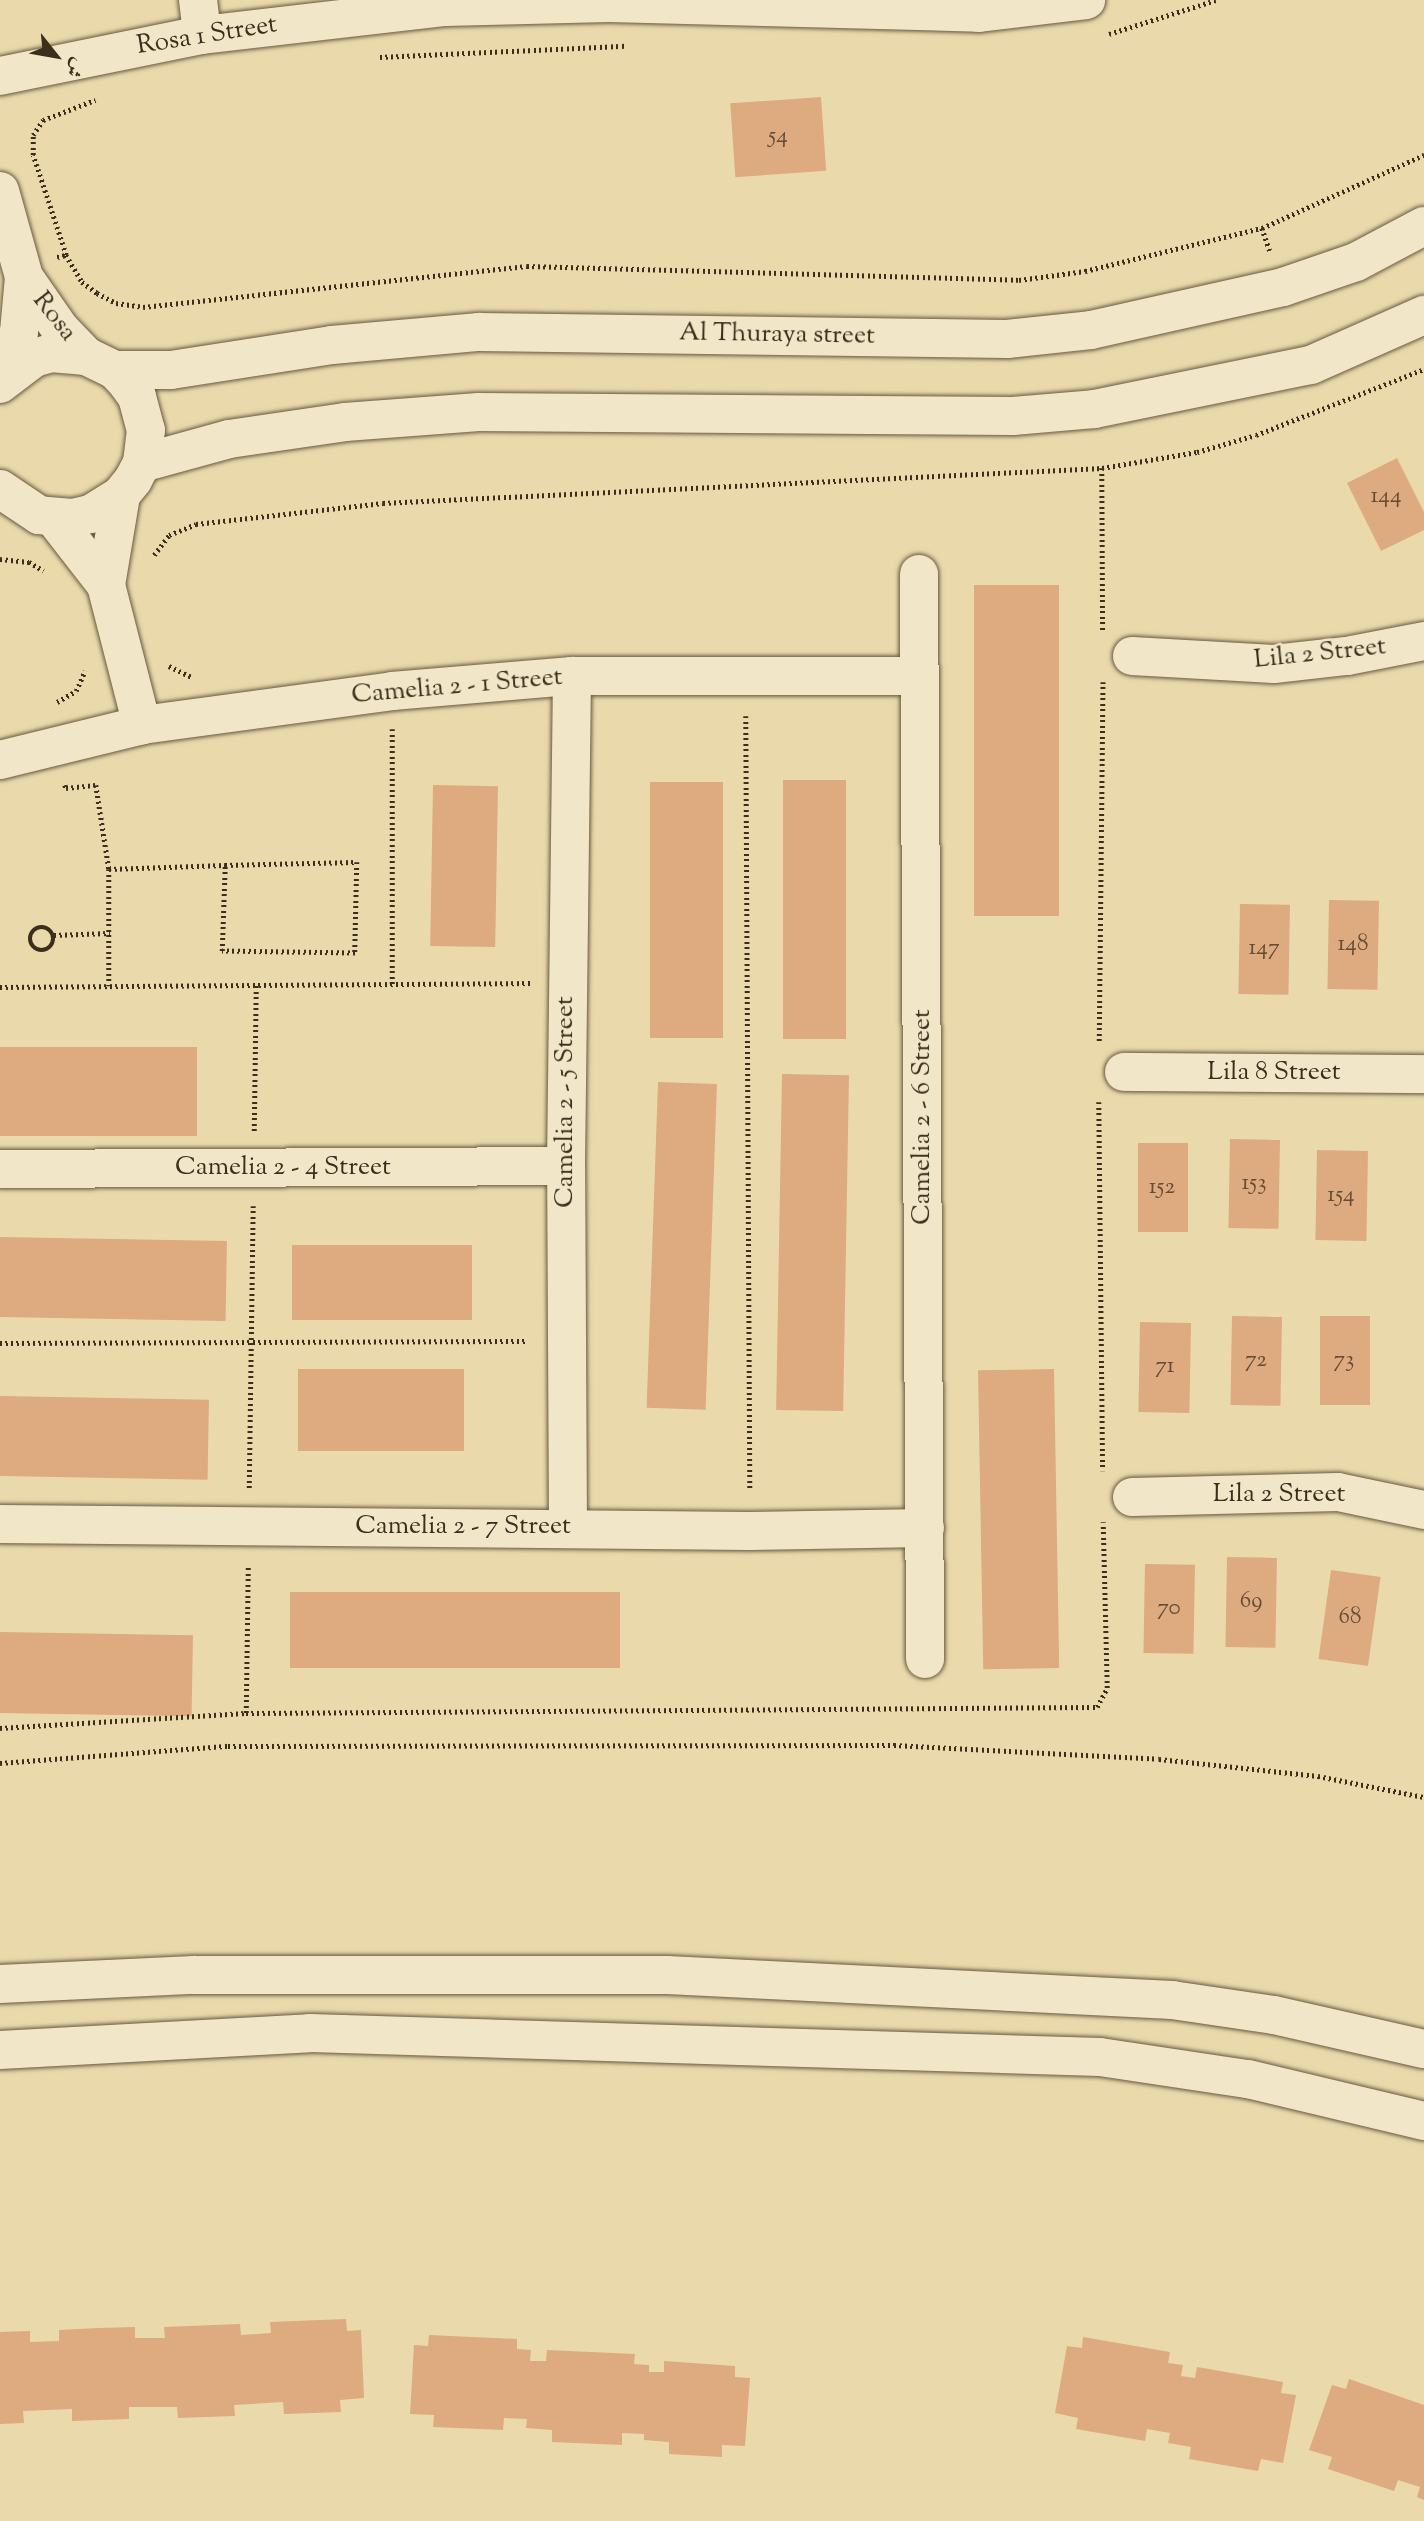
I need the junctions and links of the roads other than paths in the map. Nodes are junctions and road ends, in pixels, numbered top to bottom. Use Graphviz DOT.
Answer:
graph roads {
  1 [pos="1086,0"];
  2 [pos="690,2"];
  3 [pos="200,17"];
  4 [pos="0,76"];
  5 [pos="0,191"];
  6 [pos="1424,226"];
  7 [pos="22,272"];
  8 [pos="1424,315"];
  9 [pos="101,363"];
  10 [pos="2,381"];
  11 [pos="142,463"];
  12 [pos="121,495"];
  13 [pos="4,496"];
  14 [pos="54,518"];
  15 [pos="919,574"];
  16 [pos="106,585"];
  17 [pos="1424,641"];
  18 [pos="1112,657"];
  19 [pos="572,676"];
  20 [pos="920,676"];
  21 [pos="142,725"];
  22 [pos="0,760"];
  23 [pos="1107,1069"];
  24 [pos="1424,1074"];
  25 [pos="566,1166"];
  26 [pos="0,1169"];
  27 [pos="1112,1497"];
  28 [pos="1424,1510"];
  29 [pos="0,1524"];
  30 [pos="569,1527"];
  31 [pos="925,1528"];
  32 [pos="925,1659"];
  33 [pos="0,1984"];
  34 [pos="1424,2049"];
  35 [pos="0,2050"];
  36 [pos="1424,2121"];
  1 -- 2 [label="street, Rosa 1 Street"];
  2 -- 3 [label="street, Rosa 1 Street"];
  3 -- 4 [label="street, Rosa 1 Street"];
  5 -- 7 [label="street, Rosa"];
  6 -- 9 [label="street, Al Thuraya street"];
  7 -- 9 [label="street, Rosa"];
  7 -- 10 [label="street, Rosa"];
  8 -- 11 [label="street"];
  9 -- 10 [label="street, Al Thuraya street"];
  9 -- 11 [label="street, Rosa"];
  11 -- 12 [label="street"];
  12 -- 14 [label="street"];
  12 -- 16 [label="street"];
  13 -- 14 [label="street"];
  14 -- 16 [label="street"];
  15 -- 20 [label="street, Camelia 2 - 6 Street"];
  16 -- 21 [label="street"];
  17 -- 18 [label="street, Lila 2 Street"];
  19 -- 20 [label="street, Camelia 2 - 1 Street"];
  19 -- 21 [label="street, Camelia 2 - 1 Street"];
  19 -- 25 [label="street, Camelia 2 - 5 Street"];
  20 -- 31 [label="street, Camelia 2 - 6 Street"];
  21 -- 22 [label="street, Camelia 2 - 1 Street"];
  23 -- 24 [label="street, Lila 8 Street"];
  25 -- 26 [label="street, Camelia 2 - 4 Street"];
  25 -- 30 [label="street, Camelia 2 - 5 Street"];
  27 -- 28 [label="street, Lila 2 Street"];
  29 -- 30 [label="street, Camelia 2 - 7 Street"];
  30 -- 31 [label="street, Camelia 2 - 7 Street"];
  31 -- 32 [label="street, Camelia 2 - 6 Street"];
  33 -- 34 [label="street"];
  35 -- 36 [label="street"];
}
